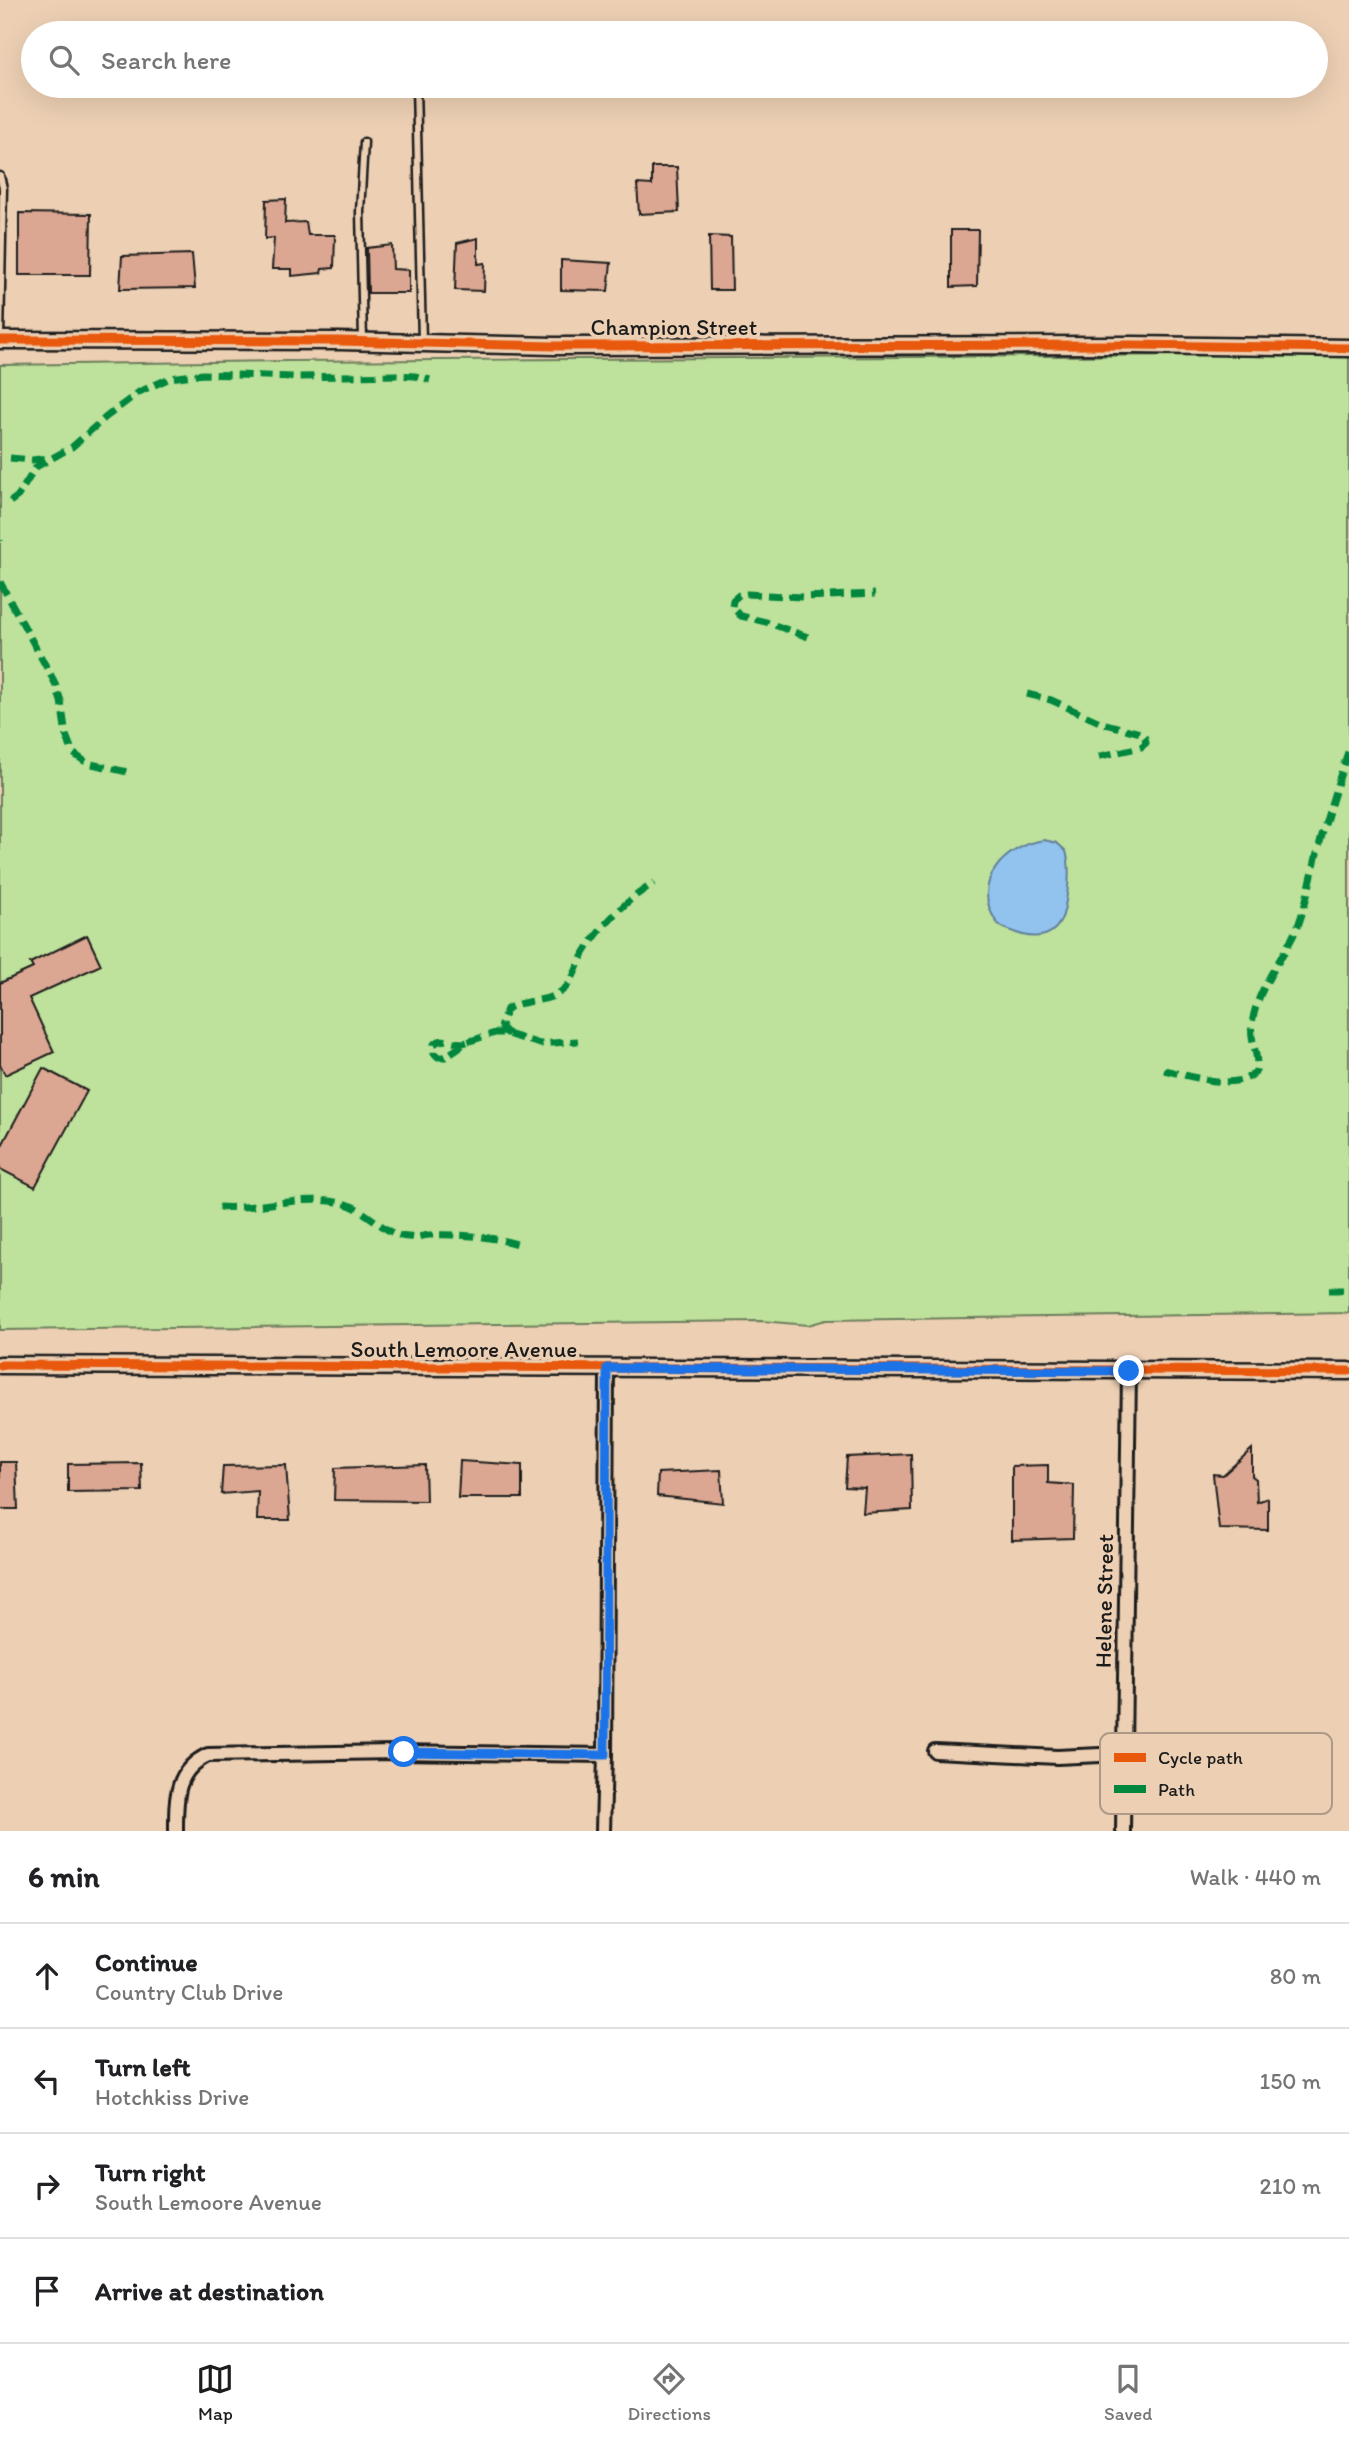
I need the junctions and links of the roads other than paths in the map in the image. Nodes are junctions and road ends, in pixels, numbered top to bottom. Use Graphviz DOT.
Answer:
graph roads {
  1 [pos="416,98"];
  2 [pos="364,142"];
  3 [pos="0,176"];
  4 [pos="0,340"];
  5 [pos="363,342"];
  6 [pos="422,343"];
  7 [pos="1349,348"];
  8 [pos="0,1365"];
  9 [pos="607,1368"];
  10 [pos="1129,1371"];
  11 [pos="1349,1371"];
  12 [pos="1122,1733"];
  13 [pos="935,1751"];
  14 [pos="605,1755"];
  15 [pos="1100,1755"];
  16 [pos="176,1831"];
  17 [pos="603,1831"];
  1 -- 6 [label="lane"];
  2 -- 5 [label="lane"];
  3 -- 4 [label="lane"];
  4 -- 5 [label="street, Champion Street"];
  5 -- 6 [label="street, Champion Street"];
  6 -- 7 [label="street, Champion Street"];
  8 -- 9 [label="street, South Lemoore Avenue"];
  9 -- 10 [label="street, South Lemoore Avenue"];
  9 -- 14 [label="street"];
  10 -- 11 [label="street, South Lemoore Avenue"];
  10 -- 12 [label="street, Helene Street"];
  13 -- 15 [label="street"];
  14 -- 16 [label="street"];
  14 -- 17 [label="street"];
}
